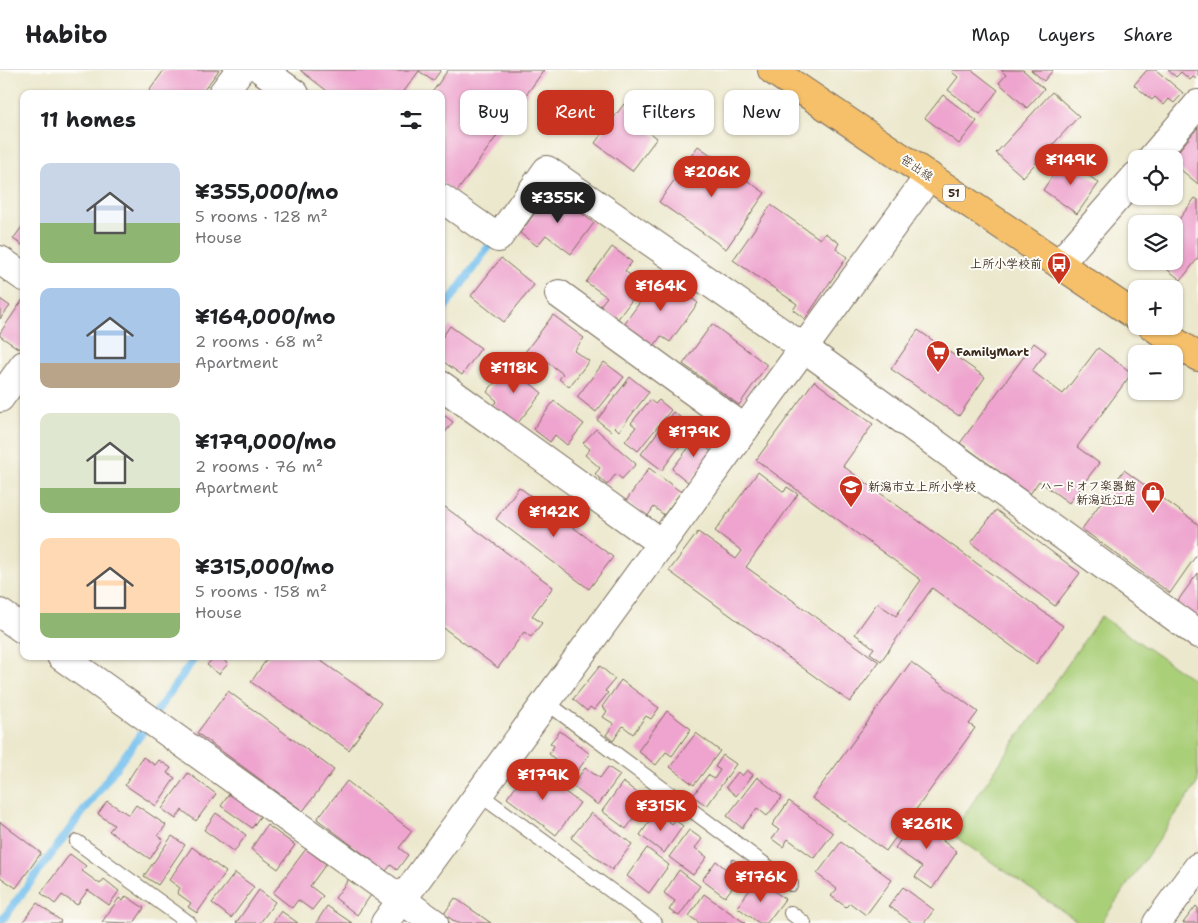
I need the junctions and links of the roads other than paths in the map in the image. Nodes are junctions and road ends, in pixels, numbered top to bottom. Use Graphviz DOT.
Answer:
graph roads {
  1 [pos="240,70"];
  2 [pos="262,70"];
  3 [pos="772,70"];
  4 [pos="225,90"];
  5 [pos="290,90"];
  6 [pos="1198,104"];
  7 [pos="1159,150"];
  8 [pos="929,176"];
  9 [pos="1128,185"];
  10 [pos="445,201"];
  11 [pos="0,260"];
  12 [pos="1060,264"];
  13 [pos="20,274"];
  14 [pos="559,294"];
  15 [pos="1128,311"];
  16 [pos="1165,335"];
  17 [pos="804,348"];
  18 [pos="1198,357"];
  19 [pos="20,371"];
  20 [pos="445,388"];
  21 [pos="0,398"];
  22 [pos="745,429"];
  23 [pos="662,544"];
  24 [pos="0,613"];
  25 [pos="20,627"];
  26 [pos="1198,634"];
  27 [pos="67,660"];
  28 [pos="546,702"];
  29 [pos="479,794"];
  30 [pos="77,842"];
  31 [pos="1198,867"];
  32 [pos="791,884"];
  33 [pos="402,899"];
  34 [pos="791,913"];
  35 [pos="189,923"];
  36 [pos="385,923"];
  37 [pos="434,923"];
  38 [pos="655,923"];
  39 [pos="804,923"];
  40 [pos="1157,923"];
  1 -- 4 [label="street"];
  2 -- 5 [label="street"];
  3 -- 8 [label="main road, 笹出線 / 51"];
  6 -- 7 [label="street"];
  8 -- 12 [label="main road, 笹出線 / 51"];
  8 -- 17 [label="street"];
  9 -- 12 [label="street"];
  10 -- 17 [label="street"];
  11 -- 13 [label="street"];
  12 -- 15 [label="main road, 笹出線 / 51"];
  14 -- 22 [label="street"];
  16 -- 18 [label="main road"];
  17 -- 22 [label="street"];
  17 -- 26 [label="street"];
  19 -- 21 [label="street"];
  20 -- 23 [label="street"];
  22 -- 23 [label="street"];
  23 -- 28 [label="street"];
  24 -- 25 [label="street"];
  27 -- 33 [label="street"];
  28 -- 29 [label="street"];
  28 -- 32 [label="lane"];
  29 -- 33 [label="street"];
  29 -- 38 [label="lane"];
  30 -- 35 [label="lane"];
  31 -- 40 [label="street"];
  33 -- 36 [label="street"];
  33 -- 37 [label="street"];
  34 -- 39 [label="lane"];
}
